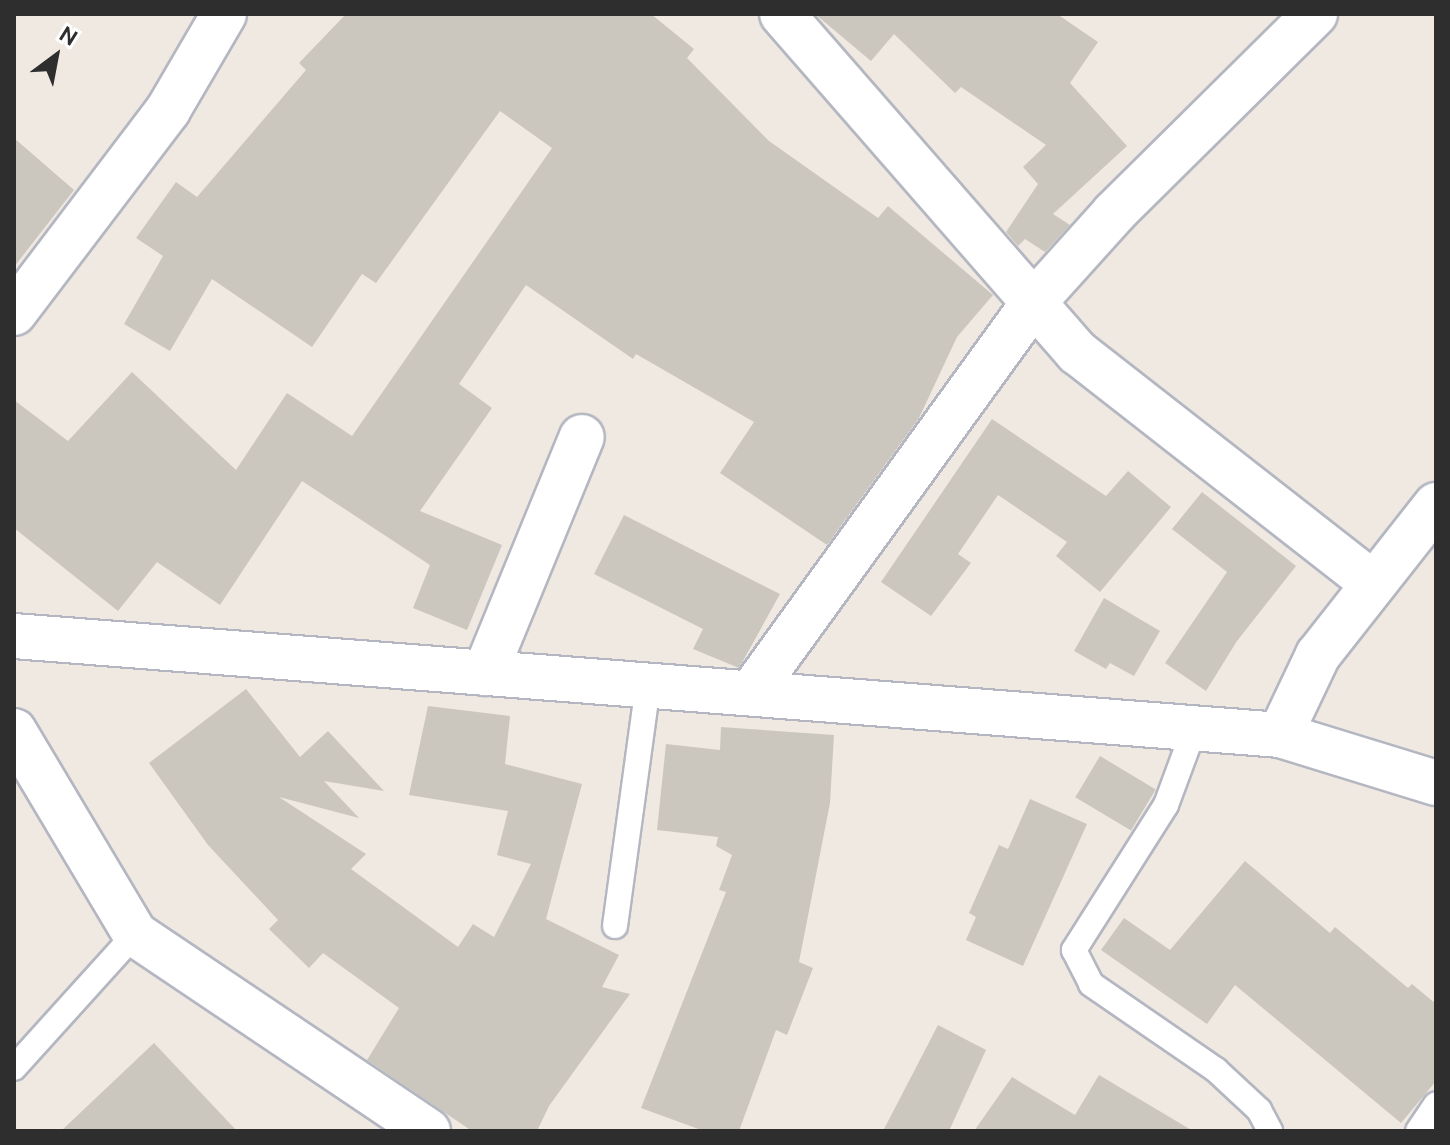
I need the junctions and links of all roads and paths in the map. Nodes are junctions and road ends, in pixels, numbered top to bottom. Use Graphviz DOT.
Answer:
graph roads {
  1 [pos="224,14"];
  2 [pos="782,14"];
  3 [pos="1315,14"];
  4 [pos="1034,302"];
  5 [pos="14,313"];
  6 [pos="582,437"];
  7 [pos="1436,505"];
  8 [pos="1374,584"];
  9 [pos="14,636"];
  10 [pos="485,673"];
  11 [pos="648,685"];
  12 [pos="751,693"];
  13 [pos="14,731"];
  14 [pos="1193,732"];
  15 [pos="1280,735"];
  16 [pos="1436,783"];
  17 [pos="615,926"];
  18 [pos="135,934"];
  19 [pos="14,1068"];
  20 [pos="1436,1104"];
  21 [pos="428,1131"];
  22 [pos="1270,1131"];
  23 [pos="1418,1131"];
  1 -- 5 [label="street"];
  2 -- 4 [label="street"];
  3 -- 4 [label="street"];
  4 -- 8 [label="street"];
  4 -- 12 [label="street"];
  6 -- 10 [label="street"];
  7 -- 8 [label="street"];
  8 -- 15 [label="street"];
  9 -- 10 [label="street"];
  10 -- 11 [label="street"];
  11 -- 12 [label="street"];
  11 -- 17 [label="lane"];
  12 -- 14 [label="street"];
  13 -- 18 [label="street"];
  14 -- 15 [label="street"];
  14 -- 22 [label="lane"];
  15 -- 16 [label="street"];
  18 -- 19 [label="lane"];
  18 -- 21 [label="street"];
  20 -- 23 [label="lane"];
}
